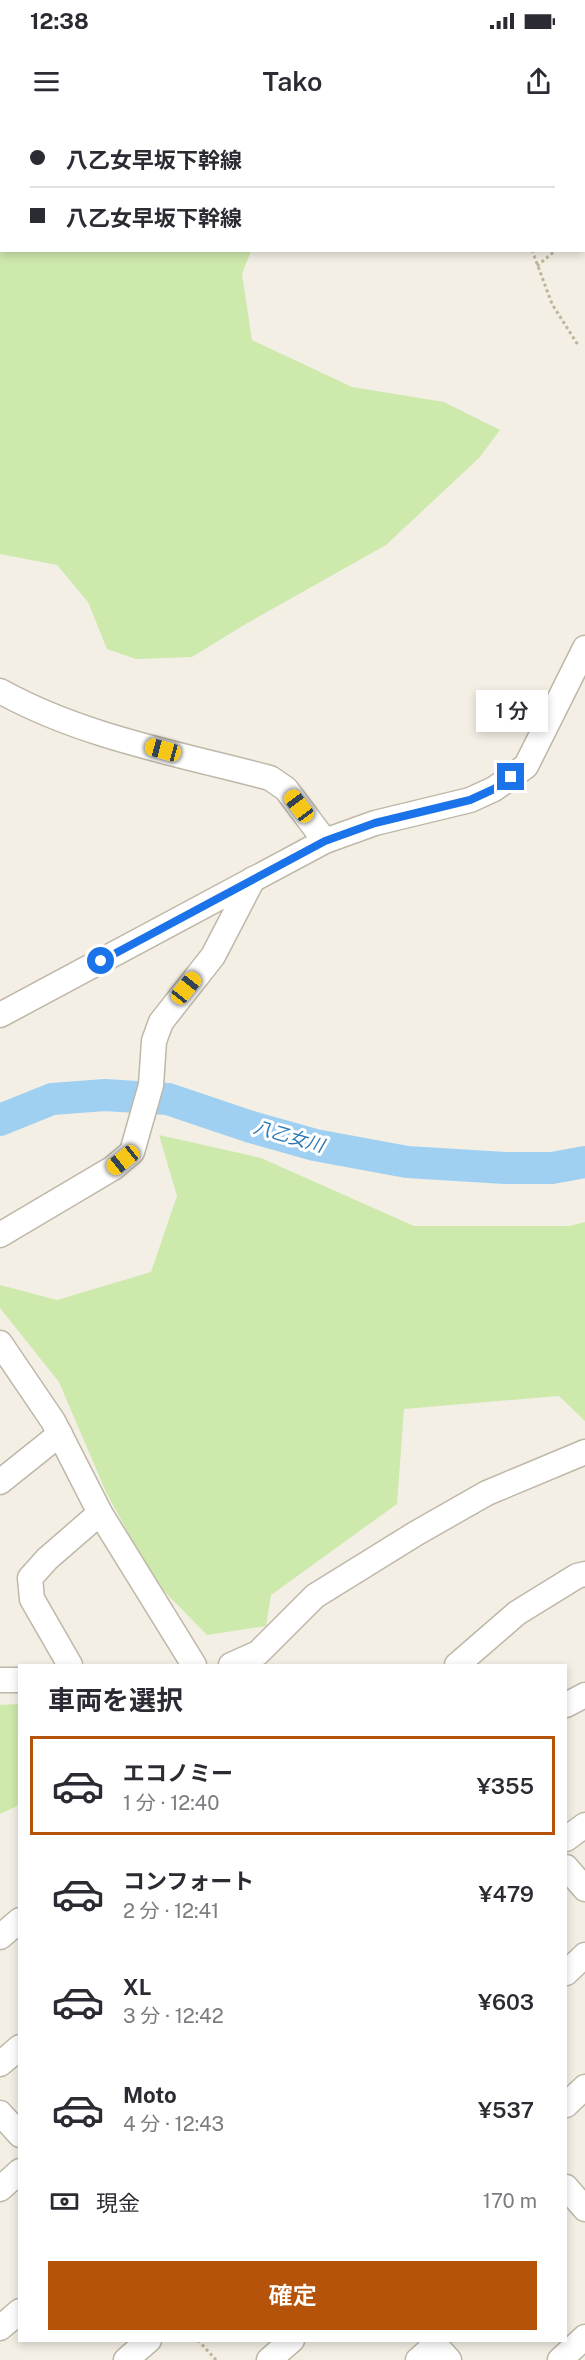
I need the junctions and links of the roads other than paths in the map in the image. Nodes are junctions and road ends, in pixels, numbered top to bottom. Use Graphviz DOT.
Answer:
graph roads {
  1 [pos="585,648"];
  2 [pos="0,691"];
  3 [pos="325,841"];
  4 [pos="253,879"];
  5 [pos="0,1015"];
  6 [pos="0,1235"];
  7 [pos="2,1348"];
  8 [pos="60,1434"];
  9 [pos="585,1452"];
  10 [pos="0,1482"];
  11 [pos="100,1514"];
  12 [pos="585,1574"];
  13 [pos="69,1664"];
  14 [pos="193,1664"];
  15 [pos="233,1664"];
  16 [pos="458,1664"];
  17 [pos="0,1680"];
  18 [pos="18,1680"];
  19 [pos="585,1695"];
  20 [pos="567,1704"];
  21 [pos="585,1825"];
  22 [pos="567,1838"];
  23 [pos="567,1868"];
  24 [pos="585,1889"];
  25 [pos="18,1922"];
  26 [pos="0,1937"];
  27 [pos="585,1955"];
  28 [pos="567,1972"];
  29 [pos="18,2049"];
  30 [pos="0,2064"];
  31 [pos="585,2087"];
  32 [pos="567,2103"];
  33 [pos="0,2113"];
  34 [pos="18,2133"];
  35 [pos="18,2173"];
  36 [pos="567,2188"];
  37 [pos="0,2189"];
  38 [pos="585,2210"];
  39 [pos="18,2313"];
  40 [pos="0,2328"];
  41 [pos="147,2342"];
  42 [pos="290,2342"];
  43 [pos="126,2360"];
  44 [pos="269,2360"];
  1 -- 3 [label="street"];
  2 -- 3 [label="street"];
  3 -- 4 [label="street"];
  4 -- 5 [label="street"];
  4 -- 6 [label="street"];
  7 -- 8 [label="street"];
  8 -- 10 [label="street"];
  8 -- 11 [label="street"];
  9 -- 15 [label="street"];
  11 -- 13 [label="street"];
  11 -- 14 [label="street"];
  12 -- 16 [label="street"];
  17 -- 18 [label="street"];
  19 -- 20 [label="street"];
  21 -- 22 [label="street"];
  23 -- 24 [label="street"];
  25 -- 26 [label="street"];
  27 -- 28 [label="street"];
  29 -- 30 [label="street"];
  31 -- 32 [label="street"];
  33 -- 34 [label="street"];
  35 -- 37 [label="street"];
  36 -- 38 [label="street"];
  39 -- 40 [label="street"];
  41 -- 43 [label="street"];
  42 -- 44 [label="street"];
}
